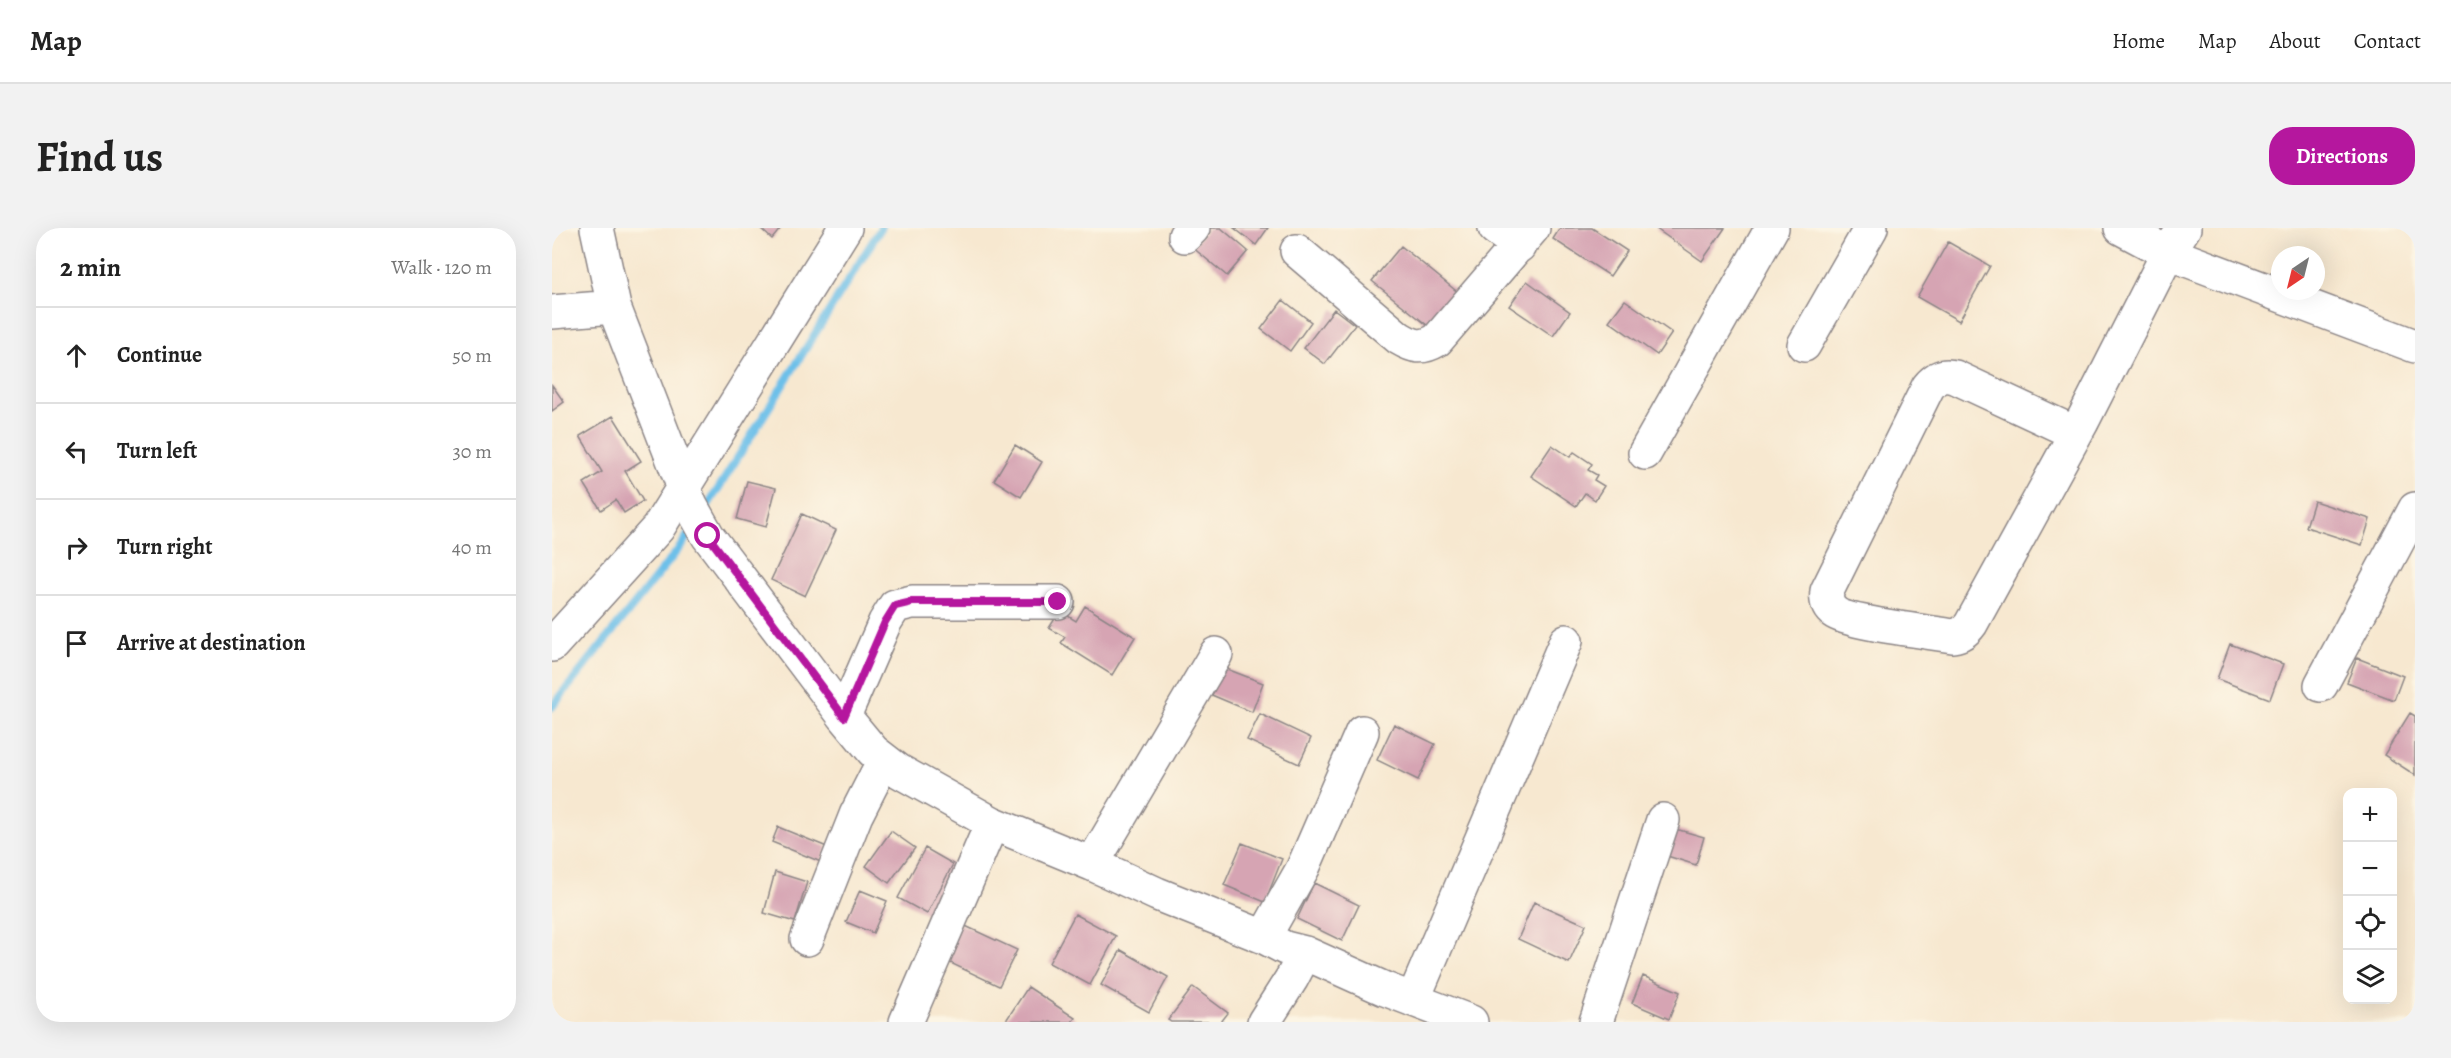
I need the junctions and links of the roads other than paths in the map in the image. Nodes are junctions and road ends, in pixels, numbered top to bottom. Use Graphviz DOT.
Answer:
graph roads {
  1 [pos="597,228"];
  2 [pos="845,228"];
  3 [pos="1772,228"];
  4 [pos="1871,228"];
  5 [pos="2121,228"];
  6 [pos="1516,234"];
  7 [pos="2176,240"];
  8 [pos="1297,250"];
  9 [pos="614,307"];
  10 [pos="552,312"];
  11 [pos="1804,345"];
  12 [pos="2415,346"];
  13 [pos="2075,433"];
  14 [pos="1645,453"];
  15 [pos="687,496"];
  16 [pos="2415,509"];
  17 [pos="1058,602"];
  18 [pos="1566,641"];
  19 [pos="552,645"];
  20 [pos="1216,654"];
  21 [pos="2321,686"];
  22 [pos="844,717"];
  23 [pos="1362,732"];
  24 [pos="884,760"];
  25 [pos="1663,820"];
  26 [pos="992,823"];
  27 [pos="1092,864"];
  28 [pos="1264,937"];
  29 [pos="807,939"];
  30 [pos="1305,953"];
  31 [pos="1428,1011"];
  32 [pos="906,1022"];
  33 [pos="1264,1022"];
  34 [pos="1471,1022"];
  35 [pos="1596,1022"];
  1 -- 9 [label="street"];
  2 -- 15 [label="street"];
  3 -- 14 [label="street"];
  4 -- 11 [label="street"];
  5 -- 7 [label="street"];
  6 -- 8 [label="street"];
  7 -- 12 [label="street"];
  7 -- 13 [label="street"];
  9 -- 10 [label="street"];
  9 -- 15 [label="street"];
  13 -- 13 [label="street"];
  15 -- 19 [label="street"];
  15 -- 22 [label="street"];
  16 -- 21 [label="street"];
  17 -- 22 [label="street"];
  18 -- 31 [label="street"];
  20 -- 27 [label="street"];
  22 -- 24 [label="street"];
  23 -- 28 [label="street"];
  24 -- 26 [label="street"];
  24 -- 29 [label="street"];
  25 -- 35 [label="street"];
  26 -- 27 [label="street"];
  26 -- 32 [label="street"];
  27 -- 28 [label="street"];
  28 -- 30 [label="street"];
  30 -- 31 [label="street"];
  30 -- 33 [label="street"];
  31 -- 34 [label="street"];
}
